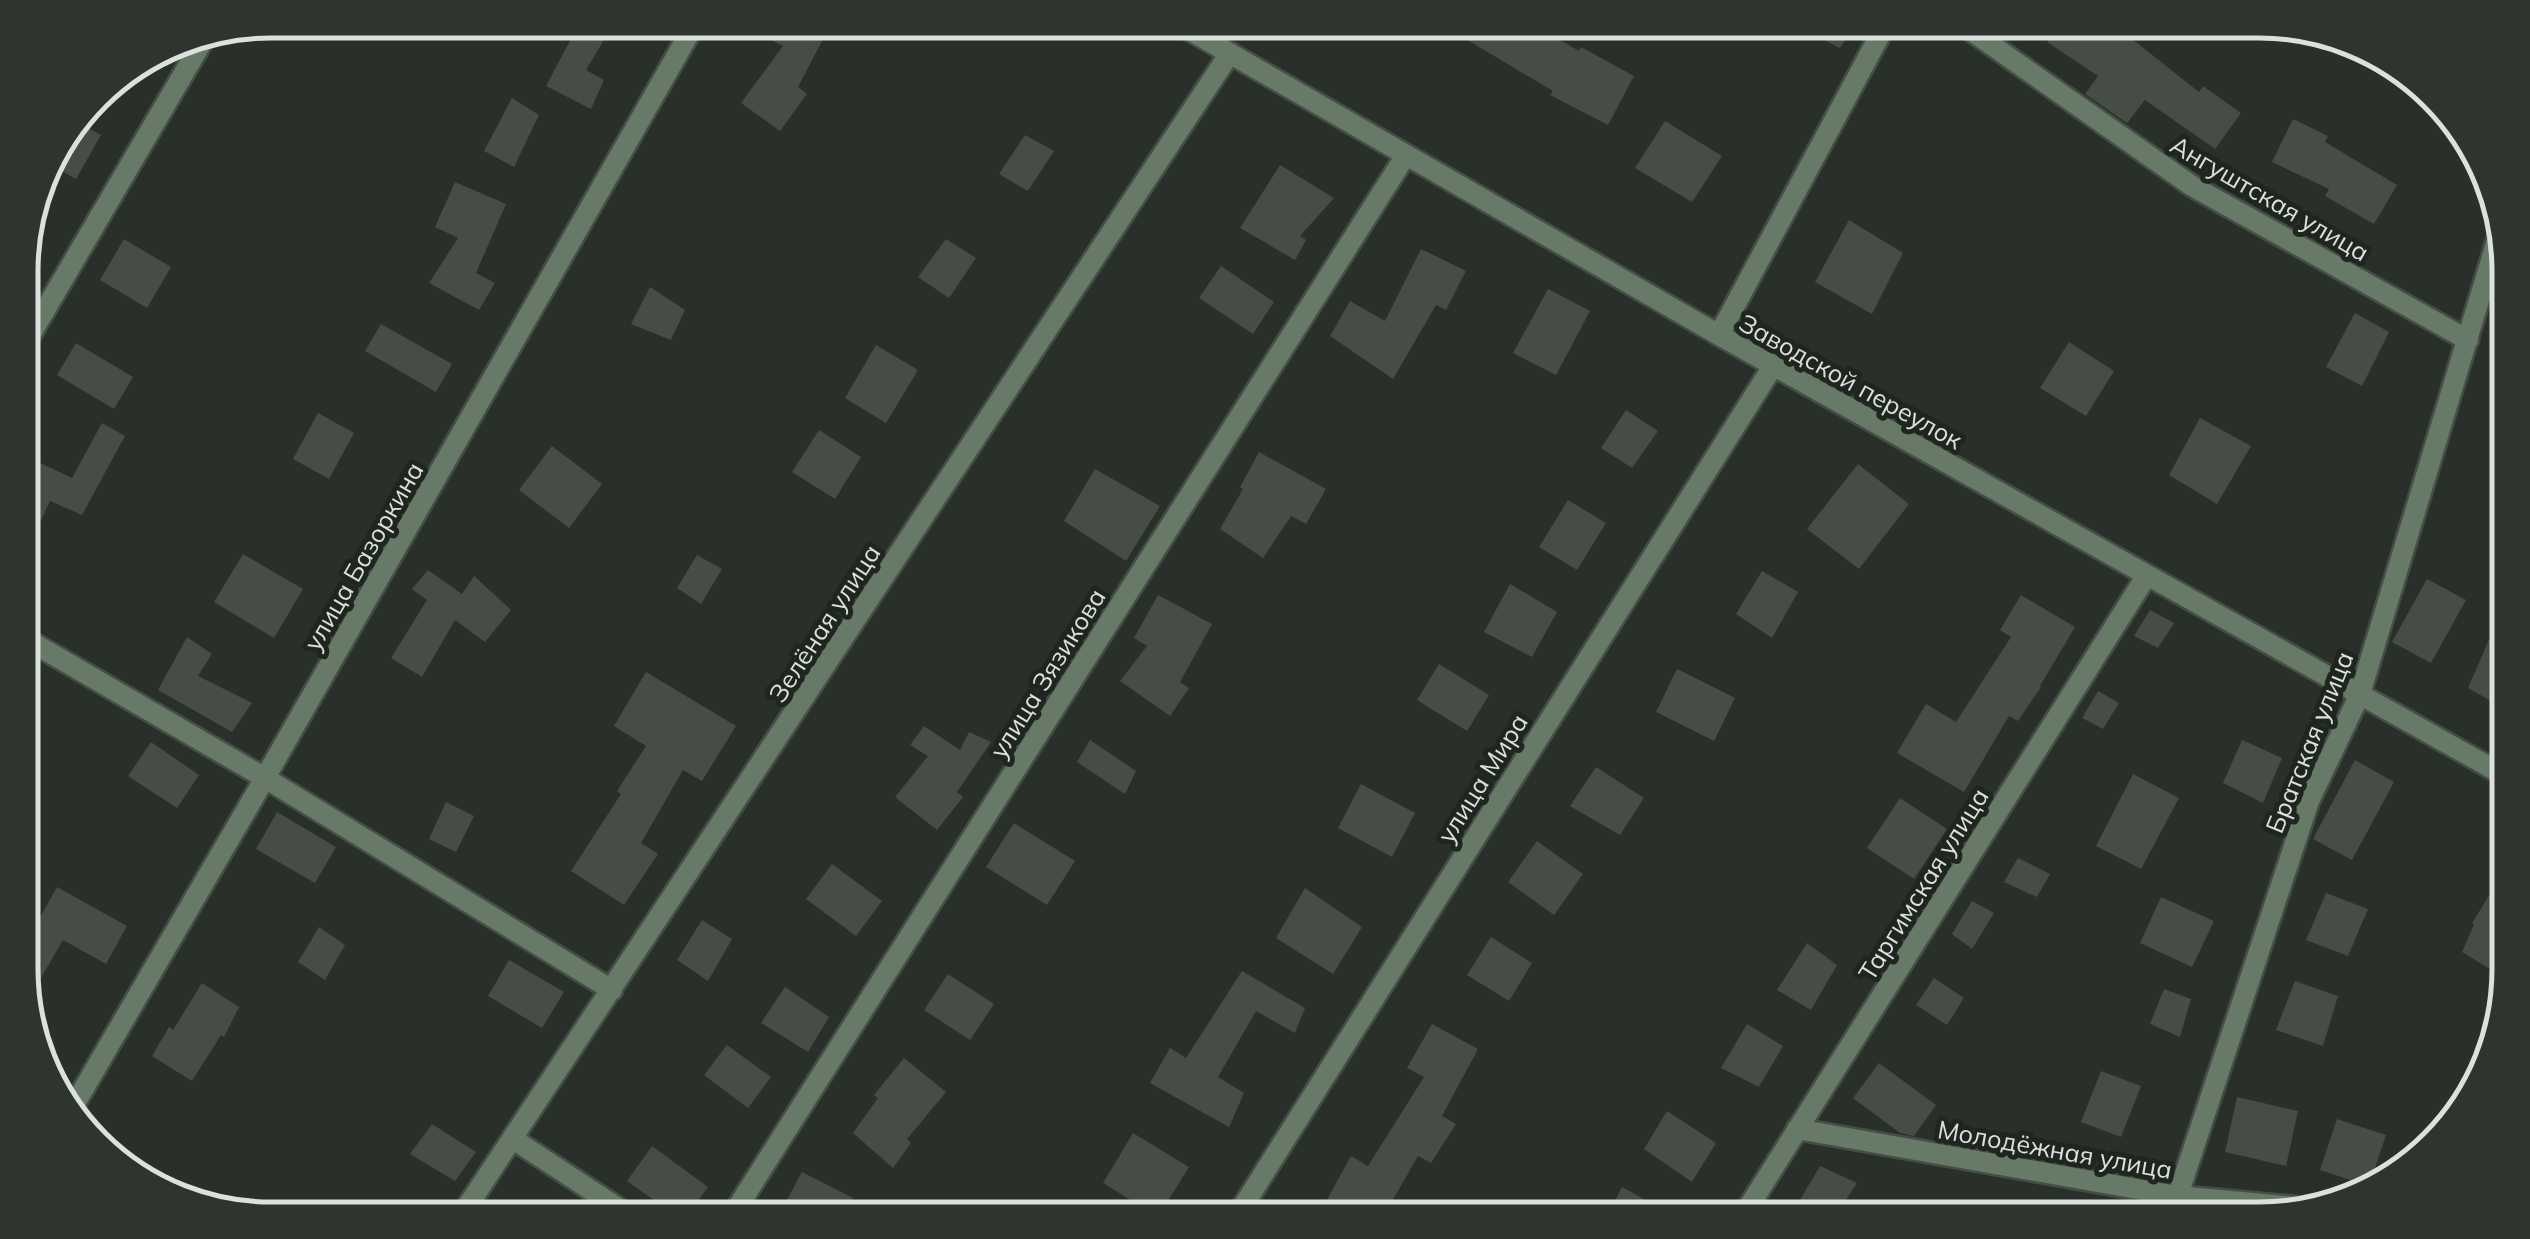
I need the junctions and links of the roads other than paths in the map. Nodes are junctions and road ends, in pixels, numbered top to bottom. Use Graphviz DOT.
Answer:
graph roads {
  1 [pos="687,38"];
  2 [pos="1204,38"];
  3 [pos="1878,38"];
  4 [pos="1982,38"];
  5 [pos="198,49"];
  6 [pos="1230,53"];
  7 [pos="1406,155"];
  8 [pos="2492,259"];
  9 [pos="38,322"];
  10 [pos="1719,335"];
  11 [pos="2468,340"];
  12 [pos="1773,366"];
  13 [pos="2148,575"];
  14 [pos="38,645"];
  15 [pos="2360,694"];
  16 [pos="2492,768"];
  17 [pos="265,778"];
  18 [pos="612,990"];
  19 [pos="78,1098"];
  20 [pos="1797,1129"];
  21 [pos="513,1139"];
  22 [pos="2177,1196"];
  23 [pos="1752,1201"];
  24 [pos="2175,1201"];
  25 [pos="2231,1201"];
  26 [pos="471,1202"];
  27 [pos="609,1202"];
  28 [pos="741,1202"];
  29 [pos="1246,1202"];
  1 -- 17 [label="street, улица Базоркина"];
  2 -- 6 [label="street, Заводской переулок"];
  3 -- 10 [label="street"];
  4 -- 11 [label="street, Ангуштская улица"];
  5 -- 9 [label="street"];
  6 -- 7 [label="street, Заводской переулок"];
  6 -- 18 [label="street, Зелёная улица"];
  7 -- 10 [label="street, Заводской переулок"];
  7 -- 28 [label="street, улица Зязикова"];
  8 -- 11 [label="street, Братская улица"];
  10 -- 12 [label="street, Заводской переулок"];
  11 -- 15 [label="street, Братская улица"];
  12 -- 13 [label="street, Заводской переулок"];
  12 -- 29 [label="street, улица Мира"];
  13 -- 15 [label="street, Заводской переулок"];
  13 -- 20 [label="street, Таргимская улица"];
  14 -- 17 [label="street"];
  15 -- 16 [label="street, Заводской переулок"];
  15 -- 22 [label="street, Братская улица"];
  17 -- 18 [label="street"];
  17 -- 19 [label="street, улица Базоркина"];
  18 -- 21 [label="street, Зелёная улица"];
  20 -- 22 [label="street, Молодёжная улица"];
  20 -- 23 [label="street, Таргимская улица"];
  21 -- 26 [label="street, Зелёная улица"];
  21 -- 27 [label="street"];
  22 -- 24 [label="street, Братская улица"];
  22 -- 25 [label="street, Молодёжная улица"];
}
